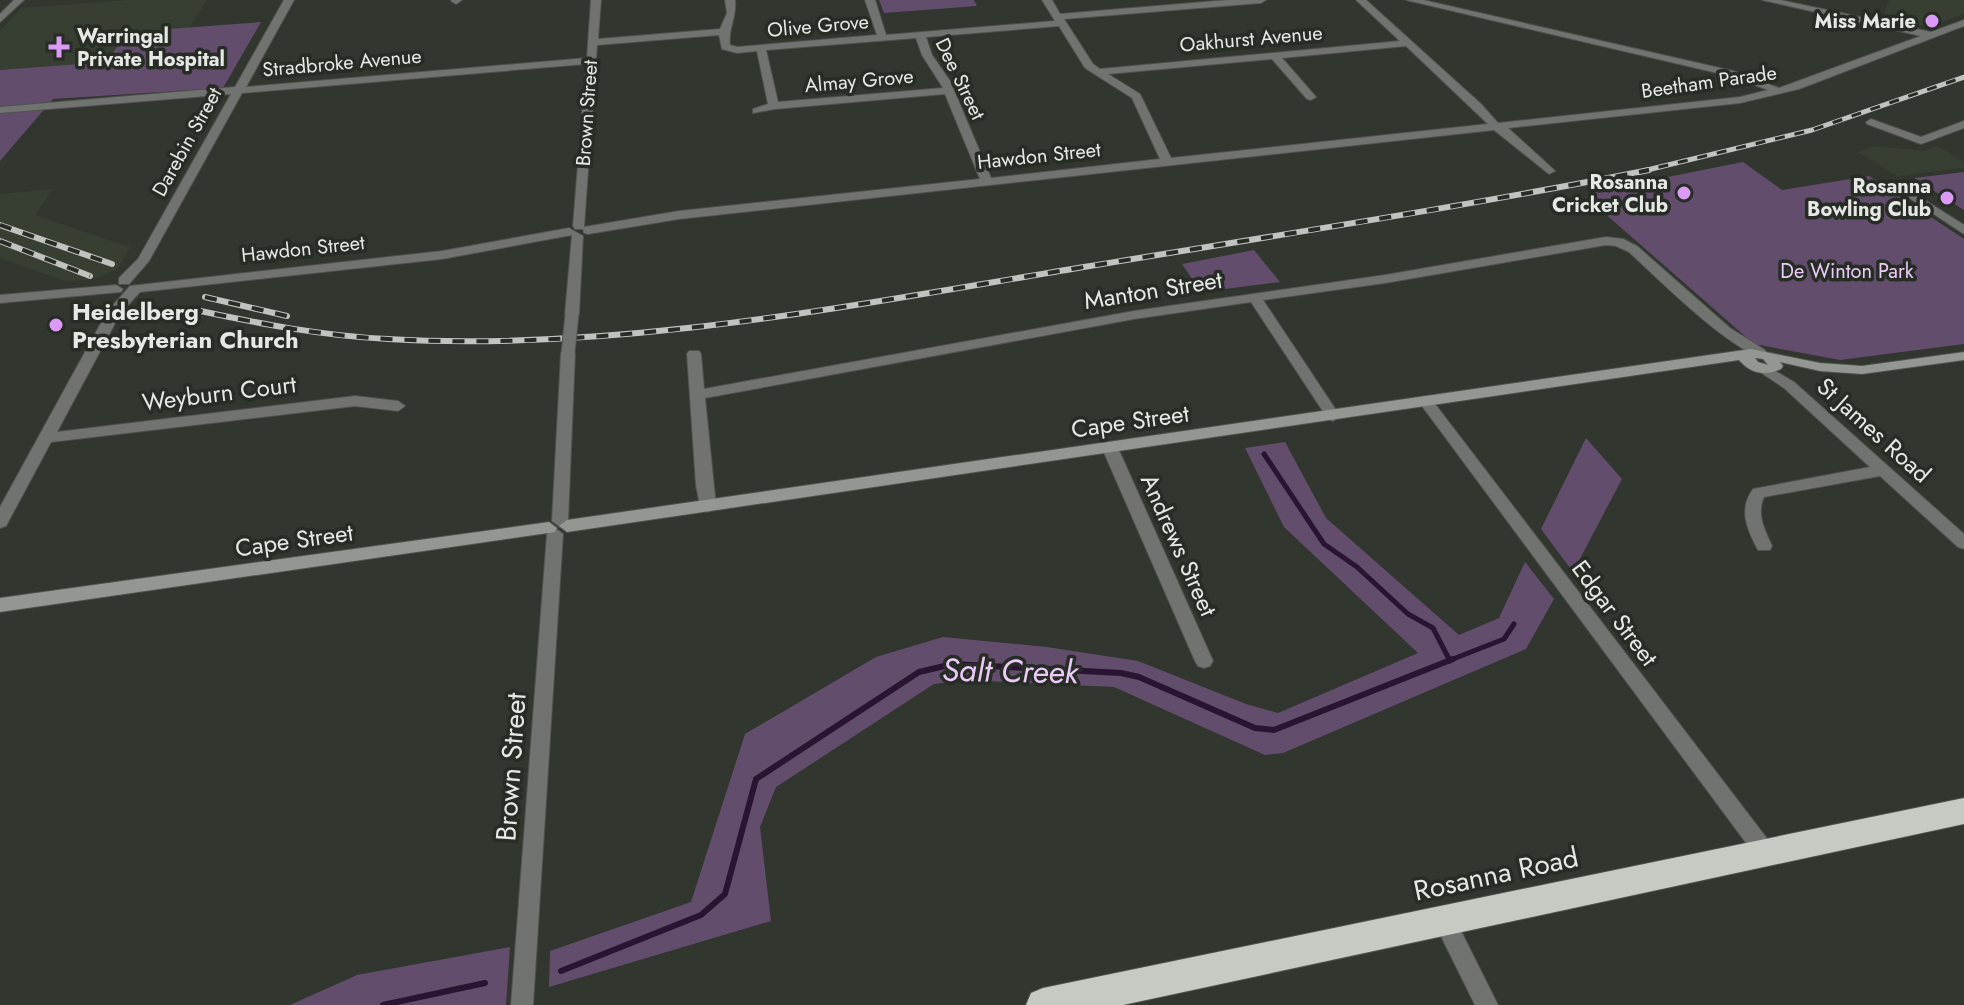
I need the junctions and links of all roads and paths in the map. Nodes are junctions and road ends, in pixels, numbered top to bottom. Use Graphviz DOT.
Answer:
graph roads {
  1 [pos="19,0"];
  2 [pos="289,0"];
  3 [pos="596,0"];
  4 [pos="730,0"];
  5 [pos="870,0"];
  6 [pos="1047,0"];
  7 [pos="1261,0"];
  8 [pos="1361,0"];
  9 [pos="1411,0"];
  10 [pos="1767,0"];
  11 [pos="1,18"];
  12 [pos="1059,20"];
  13 [pos="1964,23"];
  14 [pos="724,32"];
  15 [pos="1934,34"];
  16 [pos="920,35"];
  17 [pos="883,39"];
  18 [pos="593,42"];
  19 [pos="1409,43"];
  20 [pos="761,49"];
  21 [pos="1274,55"];
  22 [pos="591,61"];
  23 [pos="1714,69"];
  24 [pos="1097,72"];
  25 [pos="239,90"];
  26 [pos="948,91"];
  27 [pos="1779,91"];
  28 [pos="1762,96"];
  29 [pos="1311,97"];
  30 [pos="774,106"];
  31 [pos="0,110"];
  32 [pos="757,111"];
  33 [pos="1871,122"];
  34 [pos="1964,124"];
  35 [pos="1500,126"];
  36 [pos="1167,162"];
  37 [pos="1549,171"];
  38 [pos="987,182"];
  39 [pos="1898,186"];
  40 [pos="1964,230"];
  41 [pos="578,231"];
  42 [pos="1617,242"];
  43 [pos="129,285"];
  44 [pos="1254,296"];
  45 [pos="0,299"];
  46 [pos="694,354"];
  47 [pos="1964,356"];
  48 [pos="1761,360"];
  49 [pos="697,395"];
  50 [pos="1427,403"];
  51 [pos="398,406"];
  52 [pos="1333,416"];
  53 [pos="45,438"];
  54 [pos="1110,448"];
  55 [pos="1883,470"];
  56 [pos="708,506"];
  57 [pos="0,522"];
  58 [pos="558,527"];
  59 [pos="1964,543"];
  60 [pos="1764,546"];
  61 [pos="46,600"];
  62 [pos="0,605"];
  63 [pos="0,612"];
  64 [pos="1204,661"];
  65 [pos="1964,811"];
  66 [pos="1765,852"];
  67 [pos="1444,920"];
  68 [pos="522,1005"];
  69 [pos="1043,1005"];
  70 [pos="1487,1005"];
  1 -- 11 [label="street"];
  2 -- 25 [label="street, Darebin Street"];
  3 -- 18 [label="street, Brown Street"];
  4 -- 14 [label="street"];
  5 -- 17 [label="street"];
  6 -- 12 [label="street"];
  7 -- 12 [label="street, Olive Grove"];
  8 -- 19 [label="street"];
  9 -- 23 [label="street"];
  10 -- 15 [label="street"];
  12 -- 16 [label="street, Olive Grove"];
  12 -- 24 [label="street"];
  13 -- 15 [label="street, Beetham Parade"];
  14 -- 18 [label="street"];
  14 -- 20 [label="street, Olive Grove"];
  15 -- 27 [label="street, Beetham Parade"];
  16 -- 17 [label="street, Olive Grove"];
  16 -- 26 [label="street, Dee Street"];
  17 -- 20 [label="street, Olive Grove"];
  18 -- 22 [label="street, Brown Street"];
  19 -- 21 [label="street, Oakhurst Avenue"];
  19 -- 35 [label="street"];
  20 -- 30 [label="street, Almay Grove"];
  21 -- 24 [label="street, Oakhurst Avenue"];
  21 -- 29 [label="street"];
  22 -- 25 [label="street, Stradbroke Avenue"];
  22 -- 41 [label="street, Brown Street"];
  23 -- 27 [label="street"];
  23 -- 28 [label="street"];
  24 -- 36 [label="street"];
  25 -- 31 [label="street, Stradbroke Avenue"];
  25 -- 43 [label="street, Darebin Street"];
  26 -- 30 [label="street, Almay Grove"];
  26 -- 38 [label="street, Dee Street"];
  27 -- 28 [label="street, Beetham Parade"];
  28 -- 35 [label="street, Beetham Parade"];
  30 -- 32 [label="street, Almay Grove"];
  33 -- 34 [label="street"];
  35 -- 36 [label="street, Hawdon Street"];
  35 -- 37 [label="street"];
  36 -- 38 [label="street, Hawdon Street"];
  38 -- 41 [label="street, Hawdon Street"];
  39 -- 40 [label="street"];
  41 -- 43 [label="street, Hawdon Street"];
  41 -- 58 [label="street, Brown Street, bridge"];
  42 -- 44 [label="street, Manton Street"];
  42 -- 48 [label="street, St James Road"];
  43 -- 45 [label="street, Hawdon Street"];
  43 -- 53 [label="street"];
  44 -- 49 [label="street, Manton Street"];
  44 -- 52 [label="street"];
  46 -- 49 [label="street"];
  47 -- 48 [label="street, Cape Street"];
  48 -- 50 [label="street, Cape Street"];
  48 -- 55 [label="street, St James Road"];
  49 -- 56 [label="street"];
  50 -- 52 [label="street, Cape Street"];
  50 -- 66 [label="street, Edgar Street"];
  51 -- 53 [label="street, Weyburn Court"];
  52 -- 54 [label="street, Cape Street"];
  53 -- 57 [label="street"];
  54 -- 56 [label="street, Cape Street"];
  54 -- 64 [label="street, Andrews Street"];
  55 -- 59 [label="street, St James Road"];
  55 -- 60 [label="street"];
  56 -- 58 [label="street, Cape Street"];
  58 -- 61 [label="street, Cape Street"];
  58 -- 68 [label="street, Brown Street"];
  61 -- 62 [label="street, Cape Street"];
  61 -- 63 [label="street, Cape Street"];
  65 -- 66 [label="highway, Rosanna Road"];
  66 -- 67 [label="highway, Rosanna Road"];
  67 -- 69 [label="highway, Rosanna Road"];
  67 -- 70 [label="street"];
}
